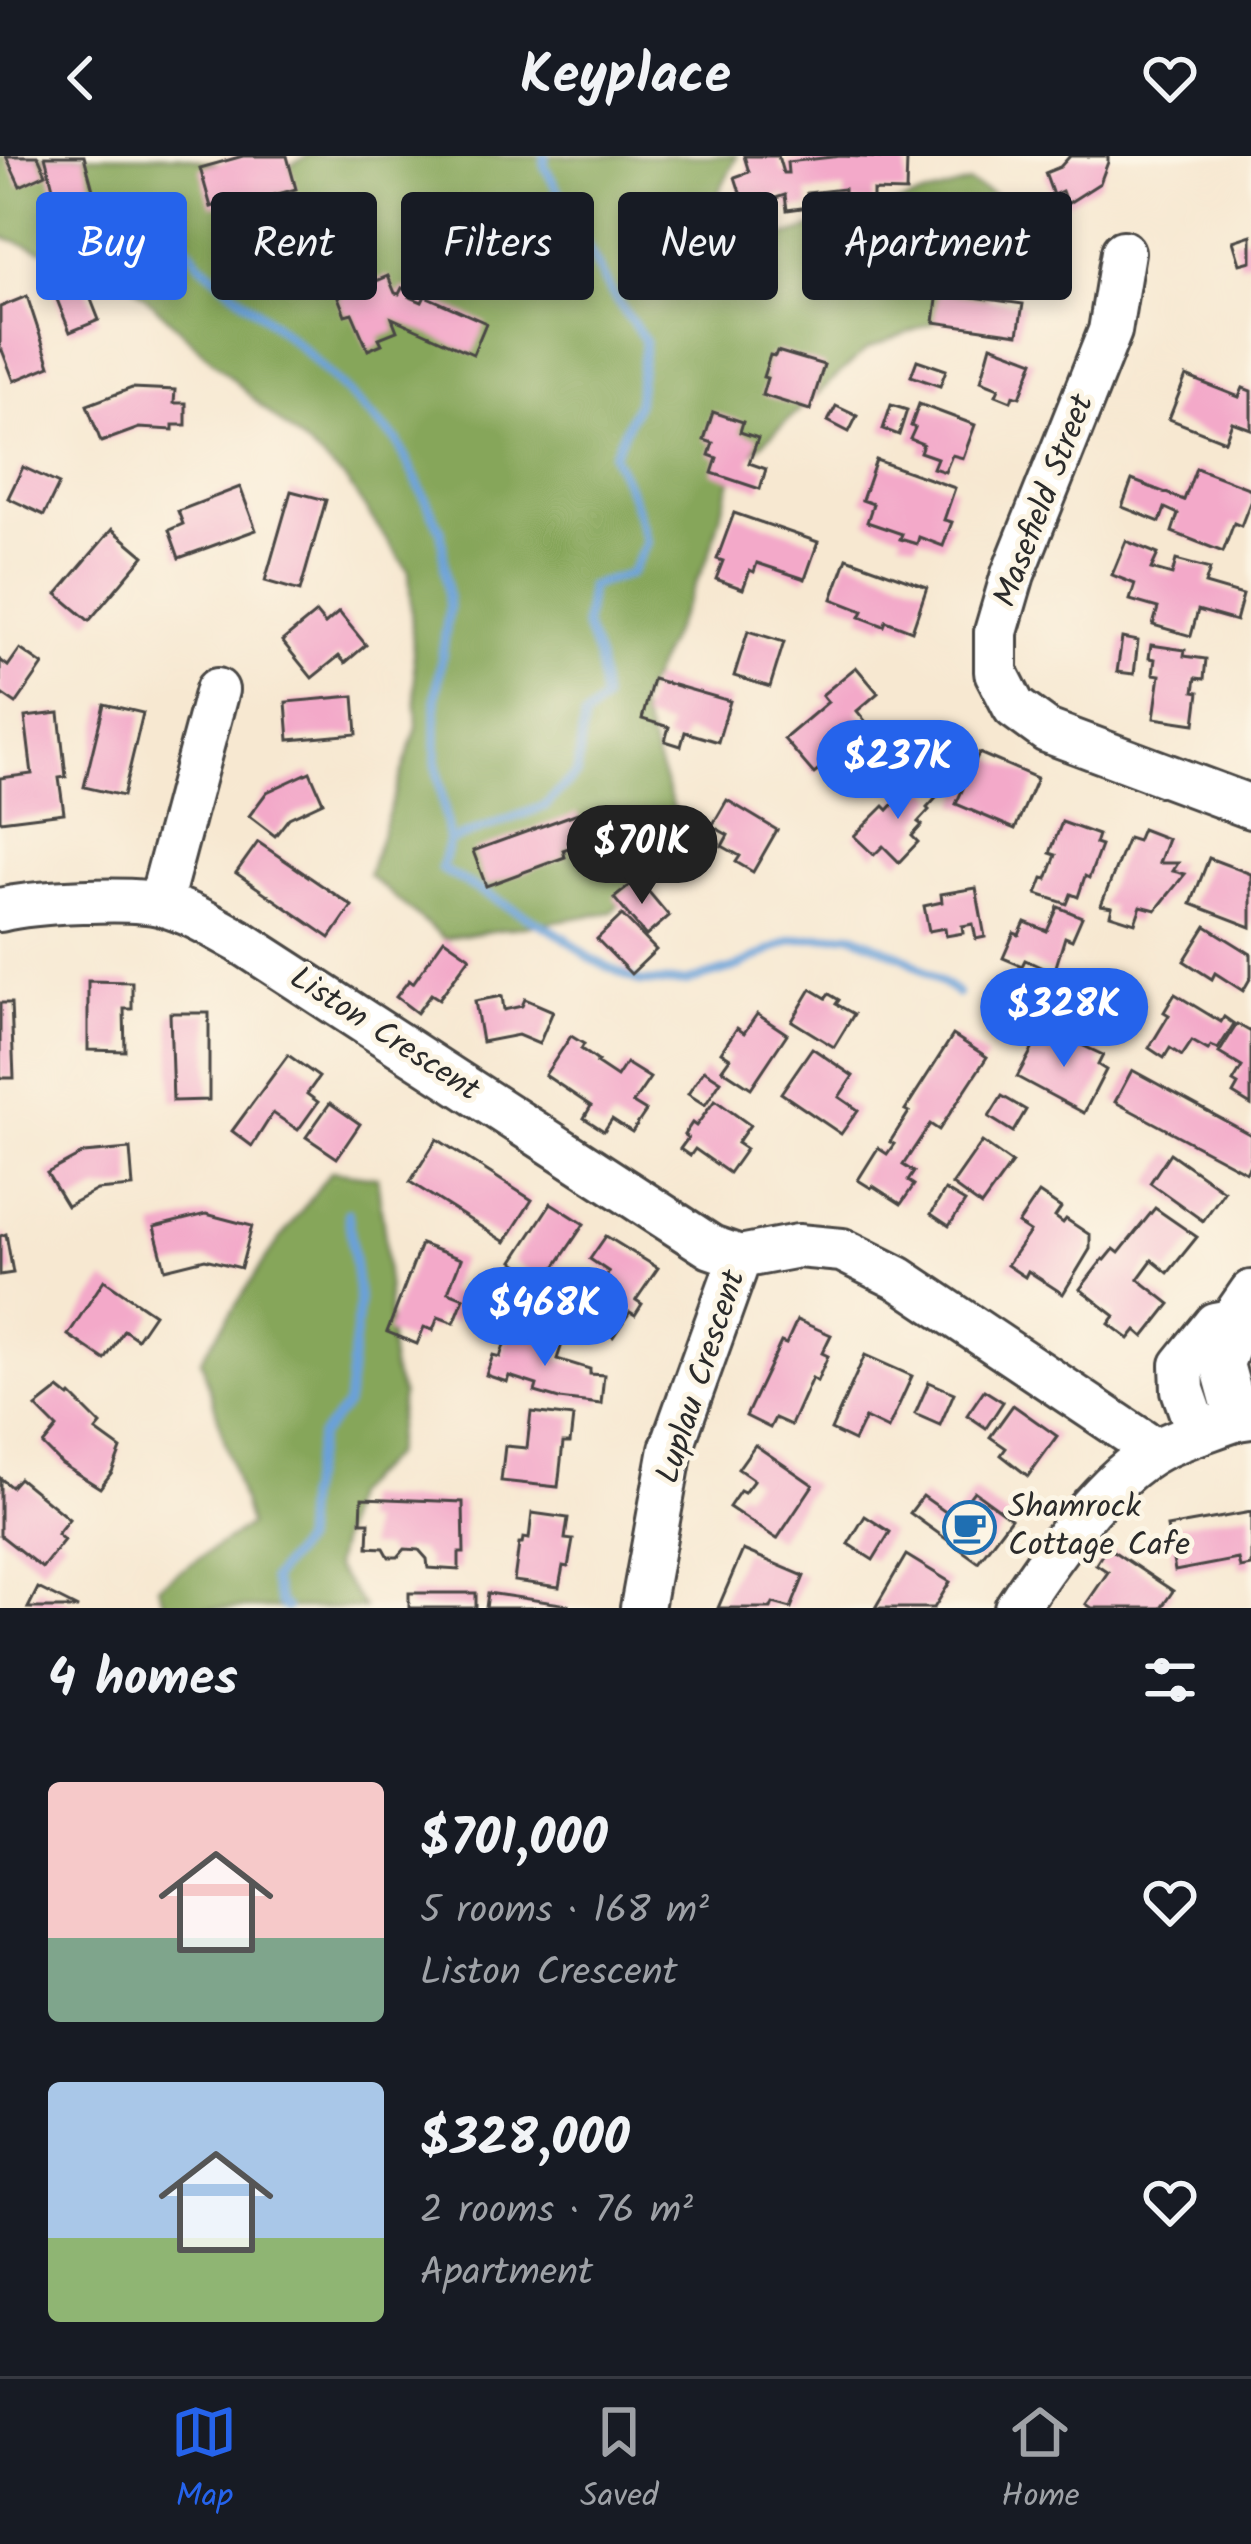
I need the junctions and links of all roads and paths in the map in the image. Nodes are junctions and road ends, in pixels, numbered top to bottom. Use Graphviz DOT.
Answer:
graph roads {
  1 [pos="1123,252"];
  2 [pos="217,690"];
  3 [pos="1251,807"];
  4 [pos="160,903"];
  5 [pos="0,910"];
  6 [pos="740,1257"];
  7 [pos="1241,1307"];
  8 [pos="1229,1423"];
  9 [pos="1156,1450"];
  10 [pos="642,1608"];
  11 [pos="1016,1608"];
  1 -- 3 [label="street, Masefield Street"];
  2 -- 4 [label="street"];
  4 -- 5 [label="street, Liston Crescent"];
  4 -- 6 [label="street, Liston Crescent"];
  6 -- 9 [label="street, Luplau Crescent"];
  6 -- 10 [label="street, Luplau Crescent"];
  7 -- 8 [label="street"];
  8 -- 9 [label="street"];
  9 -- 11 [label="street"];
}
